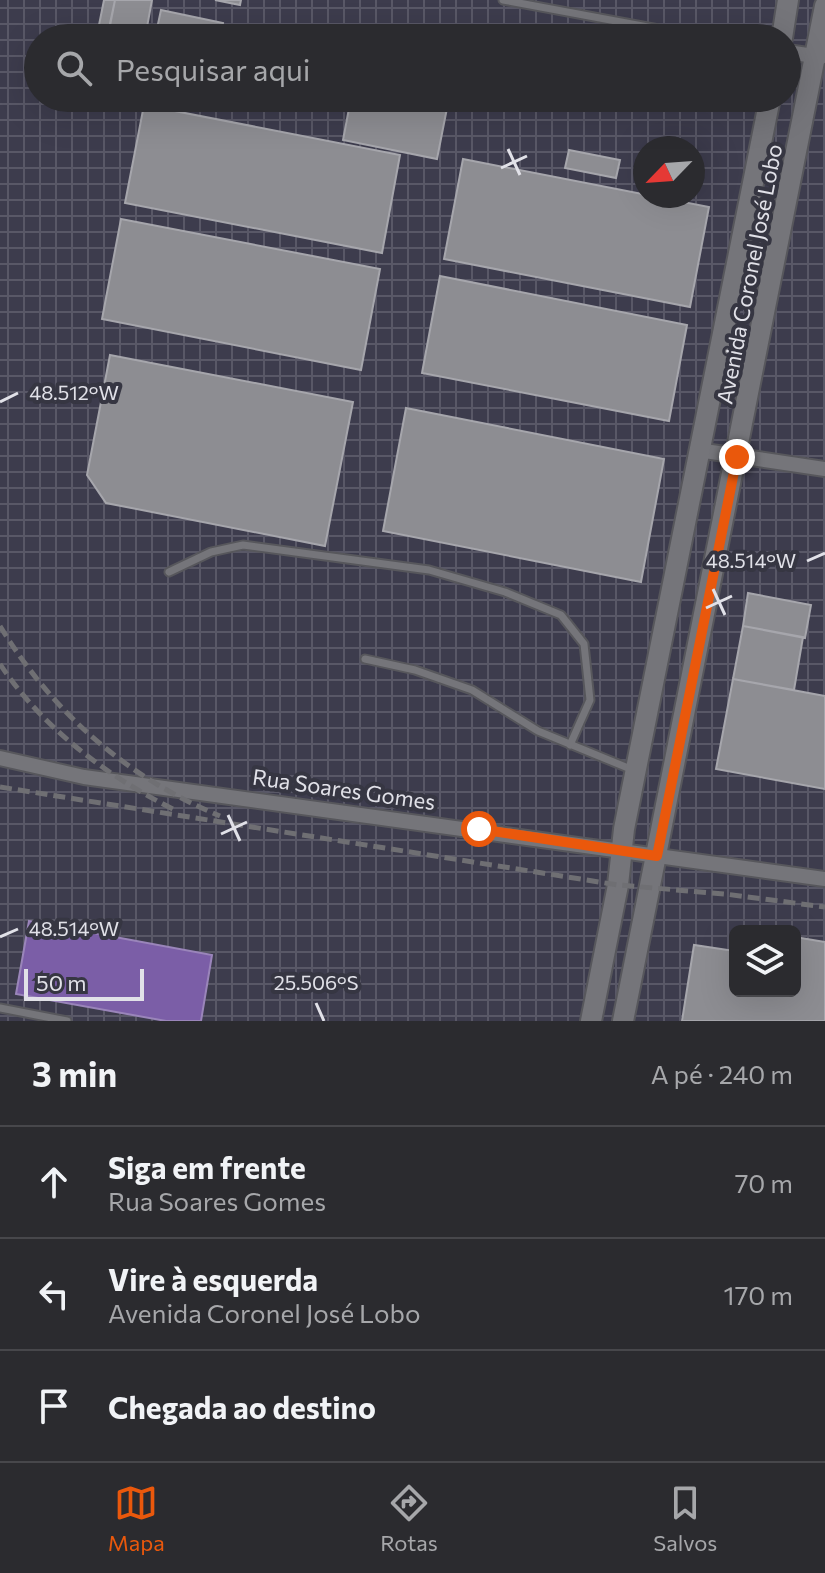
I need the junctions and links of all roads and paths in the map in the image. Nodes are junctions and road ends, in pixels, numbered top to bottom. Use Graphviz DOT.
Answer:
graph roads {
  1 [pos="503,0"];
  2 [pos="788,0"];
  3 [pos="825,6"];
  4 [pos="632,24"];
  5 [pos="784,24"];
  6 [pos="820,57"];
  7 [pos="767,112"];
  8 [pos="698,450"];
  9 [pos="737,457"];
  10 [pos="825,469"];
  11 [pos="169,572"];
  12 [pos="365,659"];
  13 [pos="570,745"];
  14 [pos="0,758"];
  15 [pos="635,771"];
  16 [pos="621,851"];
  17 [pos="657,856"];
  18 [pos="825,879"];
  19 [pos="0,1008"];
  20 [pos="67,1021"];
  21 [pos="591,1021"];
  22 [pos="623,1021"];
  1 -- 4 [label="lane"];
  2 -- 5 [label="street"];
  3 -- 6 [label="street, Avenida Coronel José Lobo"];
  6 -- 9 [label="street, Avenida Coronel José Lobo"];
  7 -- 8 [label="street, Avenida Coronel José Lobo"];
  8 -- 9 [label="street"];
  8 -- 15 [label="street, Avenida Coronel José Lobo"];
  9 -- 10 [label="street"];
  9 -- 17 [label="street, Avenida Coronel José Lobo"];
  11 -- 13 [label="lane"];
  12 -- 13 [label="lane"];
  13 -- 15 [label="lane"];
  14 -- 16 [label="street, Rua Soares Gomes"];
  15 -- 16 [label="street, Avenida Coronel José Lobo"];
  16 -- 17 [label="street, Rua Soares Gomes"];
  16 -- 21 [label="street, Avenida Coronel José Lobo"];
  17 -- 18 [label="street, Rua Soares Gomes"];
  17 -- 22 [label="street, Avenida Coronel José Lobo"];
  19 -- 20 [label="lane"];
}
